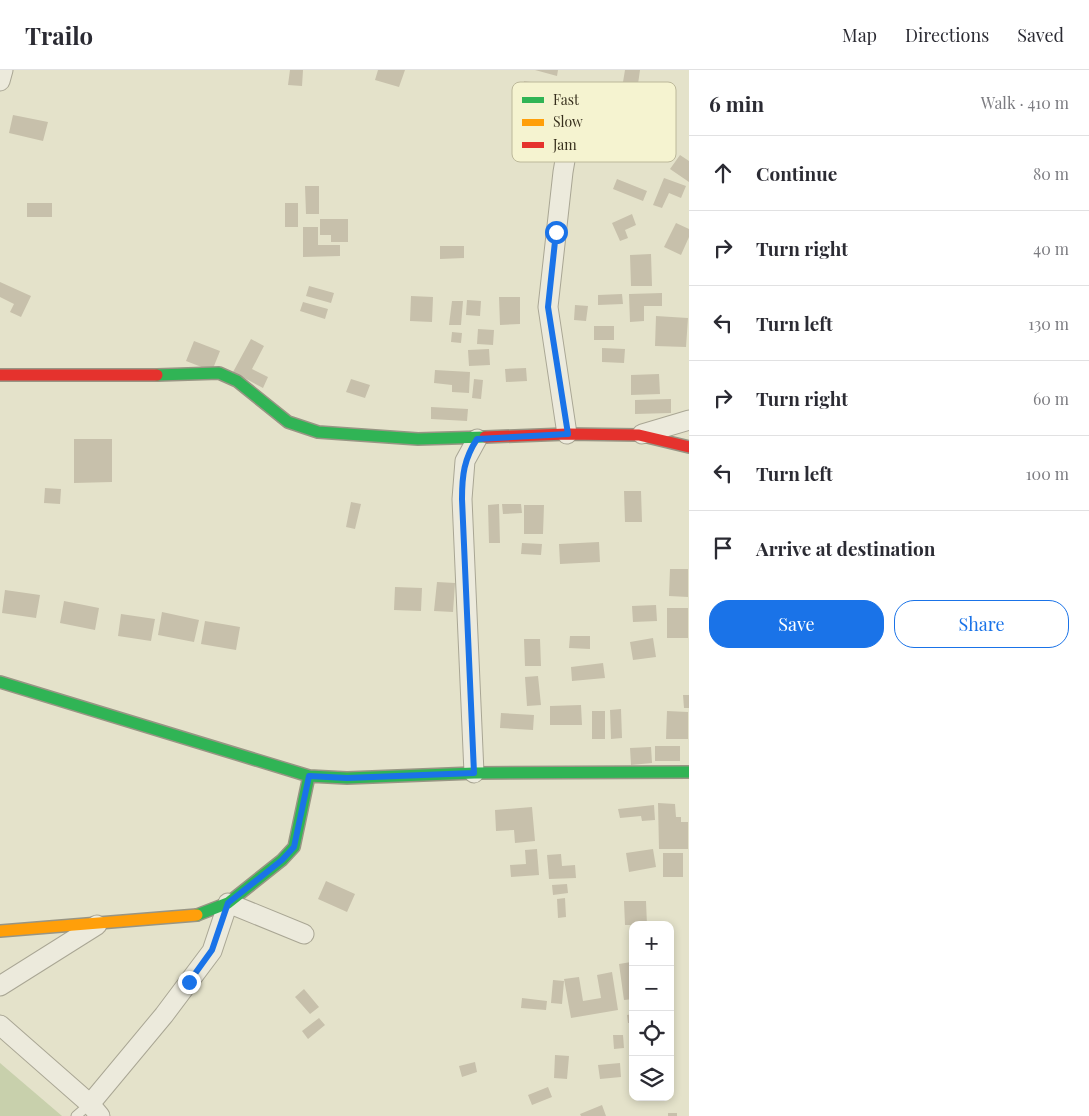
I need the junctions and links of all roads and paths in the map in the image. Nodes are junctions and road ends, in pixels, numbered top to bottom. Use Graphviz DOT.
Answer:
graph roads {
  1 [pos="3,70"];
  2 [pos="0,81"];
  3 [pos="565,162"];
  4 [pos="0,375"];
  5 [pos="689,420"];
  6 [pos="568,434"];
  7 [pos="639,435"];
  8 [pos="477,439"];
  9 [pos="689,447"];
  10 [pos="0,682"];
  11 [pos="689,772"];
  12 [pos="474,773"];
  13 [pos="309,776"];
  14 [pos="228,903"];
  15 [pos="98,924"];
  16 [pos="0,931"];
  17 [pos="304,934"];
  18 [pos="0,986"];
  19 [pos="0,1025"];
  20 [pos="88,1112"];
  1 -- 2 [label="street"];
  3 -- 6 [label="street"];
  4 -- 8 [label="street"];
  5 -- 7 [label="street"];
  6 -- 7 [label="street"];
  6 -- 8 [label="street"];
  7 -- 9 [label="street"];
  8 -- 12 [label="street"];
  10 -- 13 [label="street"];
  11 -- 12 [label="street"];
  12 -- 13 [label="street"];
  13 -- 14 [label="street"];
  14 -- 15 [label="street"];
  14 -- 17 [label="street"];
  14 -- 20 [label="street"];
  15 -- 16 [label="street"];
  15 -- 18 [label="street"];
  19 -- 20 [label="street"];
}
